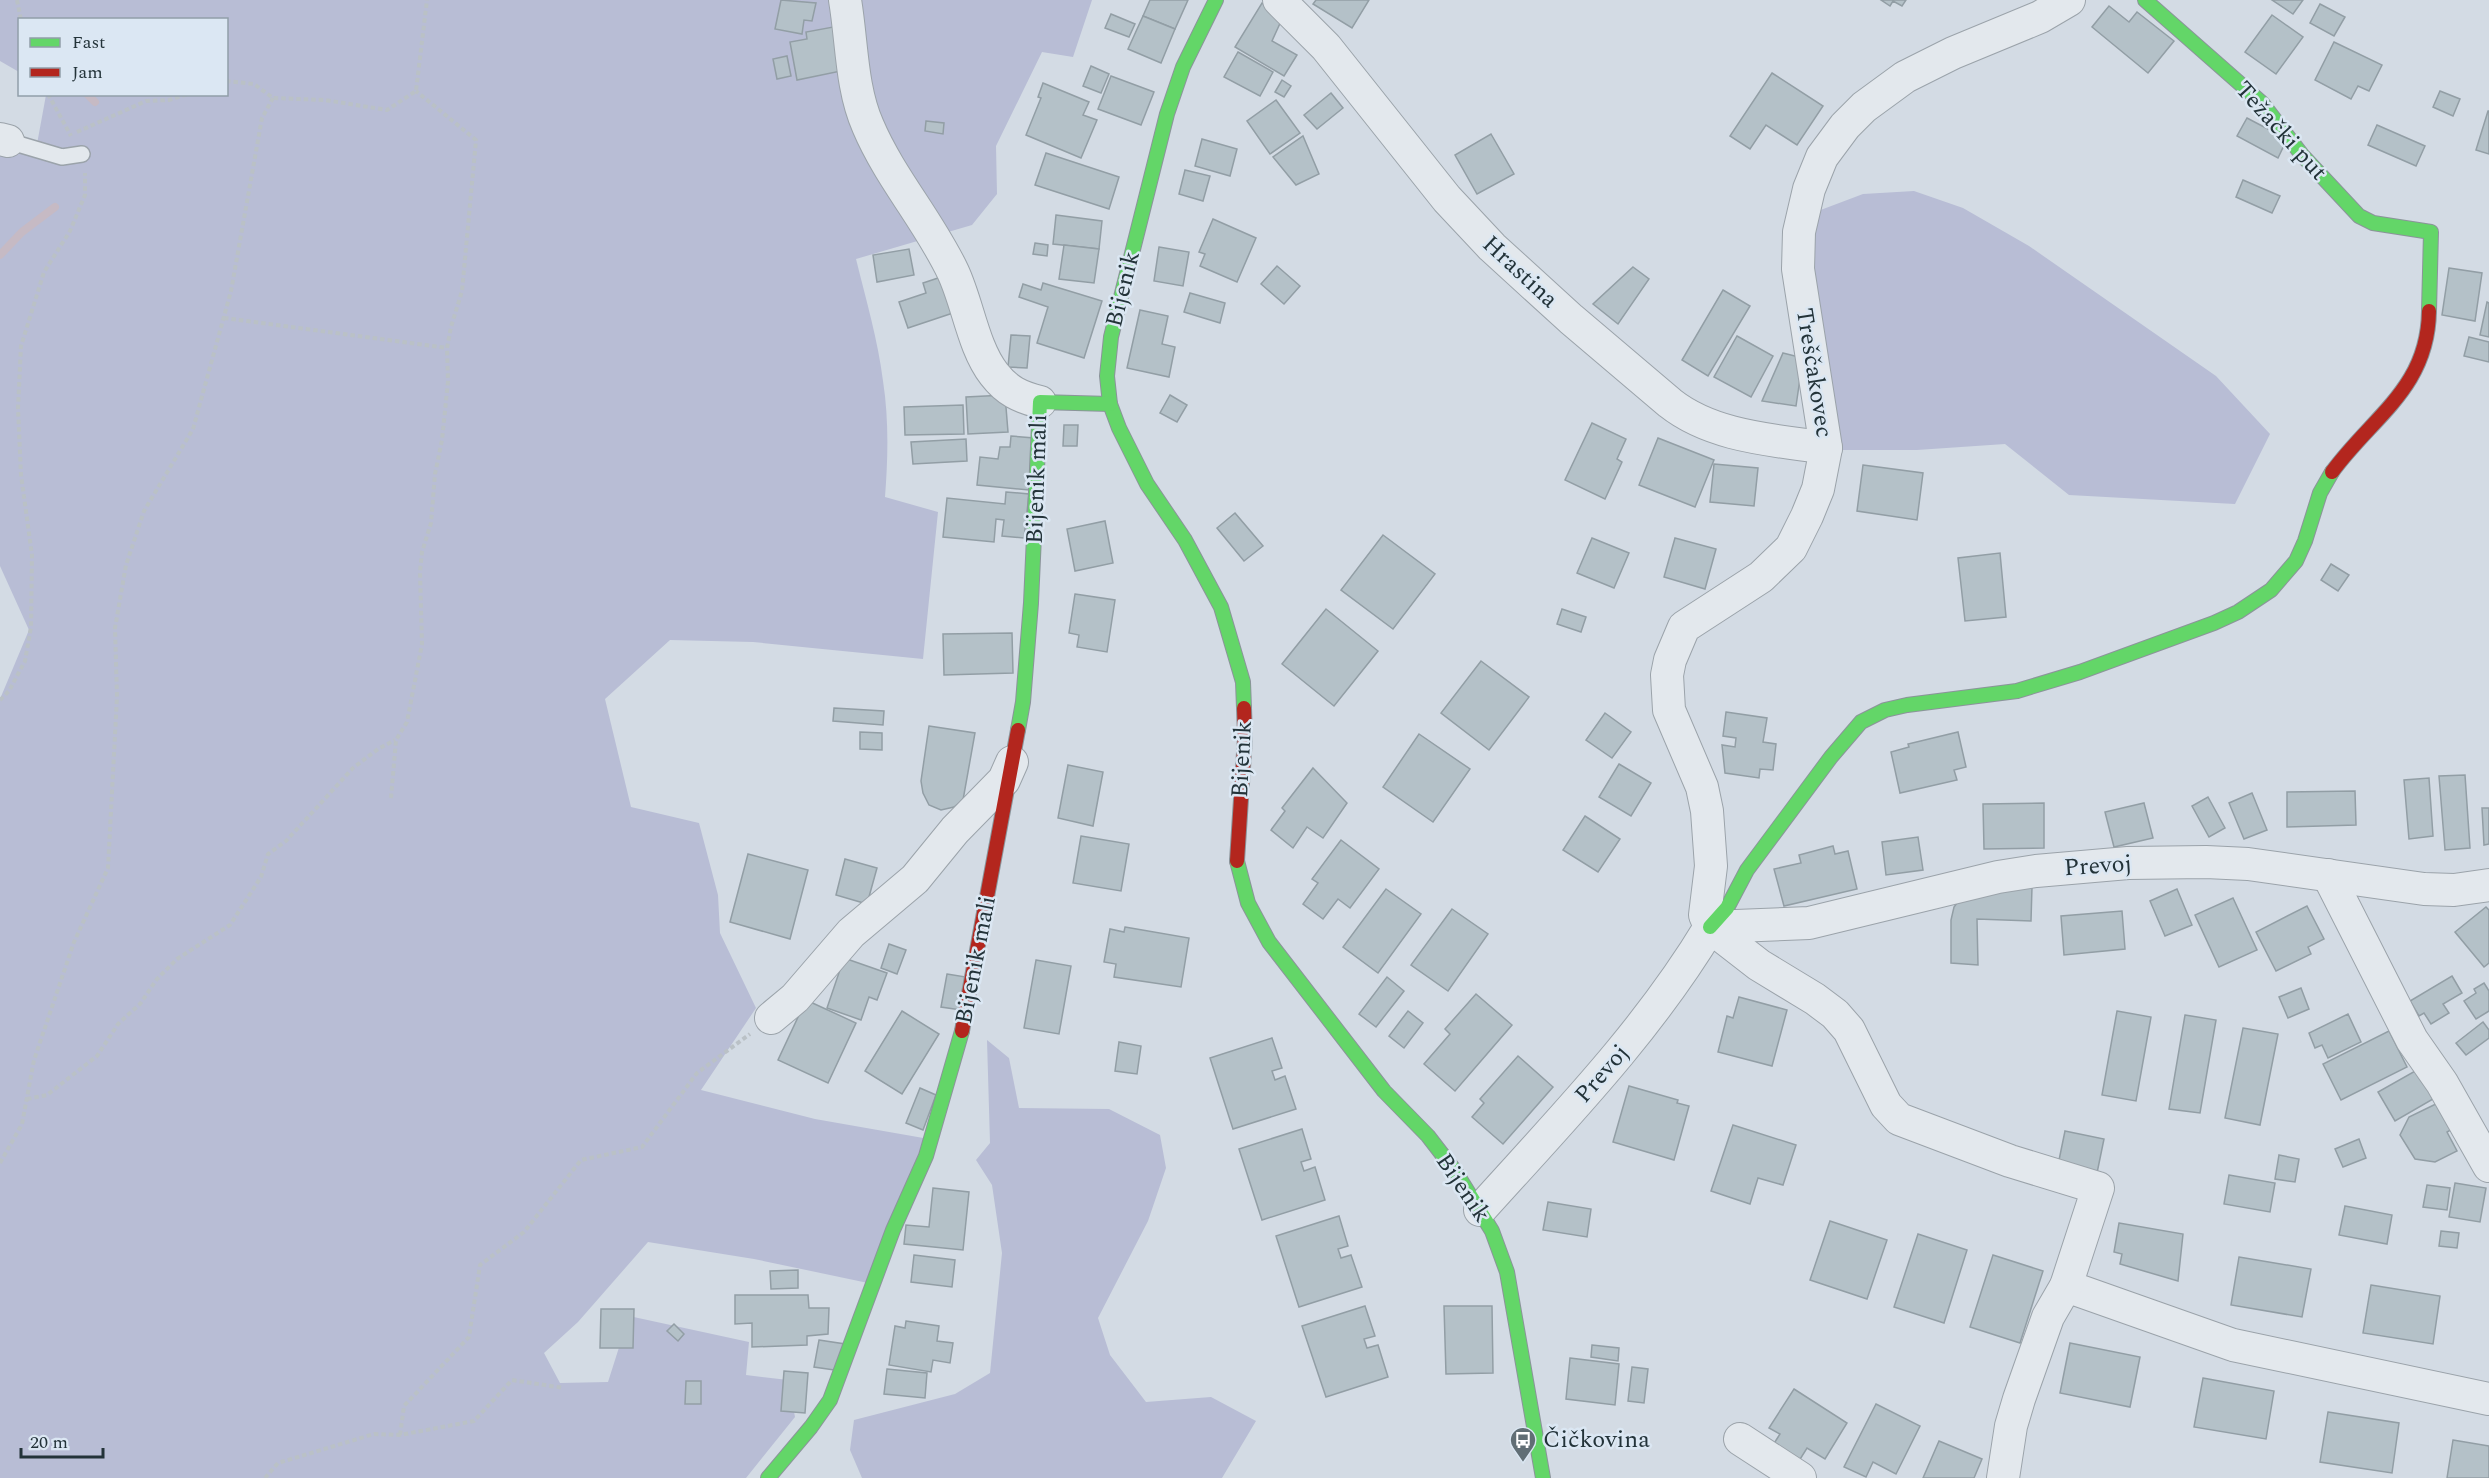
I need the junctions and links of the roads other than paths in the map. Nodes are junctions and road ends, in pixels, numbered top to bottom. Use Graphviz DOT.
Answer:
graph roads {
  1 [pos="845,0"];
  2 [pos="1216,0"];
  3 [pos="1280,0"];
  4 [pos="2069,0"];
  5 [pos="2145,0"];
  6 [pos="4,140"];
  7 [pos="82,154"];
  8 [pos="1040,402"];
  9 [pos="1110,404"];
  10 [pos="1826,448"];
  11 [pos="1012,762"];
  12 [pos="2328,875"];
  13 [pos="2489,885"];
  14 [pos="1710,927"];
  15 [pos="771,1018"];
  16 [pos="2489,1166"];
  17 [pos="1480,1210"];
  18 [pos="2066,1286"];
  19 [pos="2489,1399"];
  20 [pos="1740,1439"];
  21 [pos="768,1478"];
  22 [pos="1543,1478"];
  23 [pos="1800,1478"];
  24 [pos="2003,1478"];
  1 -- 8 [label="street, Bijenik mali"];
  2 -- 9 [label="street, Bijenik"];
  3 -- 10 [label="street, Hrastina"];
  4 -- 10 [label="street, Treščakovec"];
  5 -- 14 [label="street, Težački put"];
  6 -- 7 [label="lane"];
  8 -- 9 [label="street, Bijenik mali"];
  8 -- 11 [label="street, Bijenik mali"];
  9 -- 17 [label="street, Bijenik"];
  10 -- 14 [label="street, Treščakovec"];
  11 -- 15 [label="street"];
  11 -- 21 [label="street, Bijenik mali"];
  12 -- 13 [label="street, Prevoj"];
  12 -- 14 [label="street, Prevoj"];
  12 -- 16 [label="street"];
  14 -- 17 [label="street, Prevoj"];
  14 -- 18 [label="street"];
  17 -- 22 [label="street, Bijenik"];
  18 -- 19 [label="street"];
  18 -- 24 [label="street"];
  20 -- 23 [label="street"];
}
